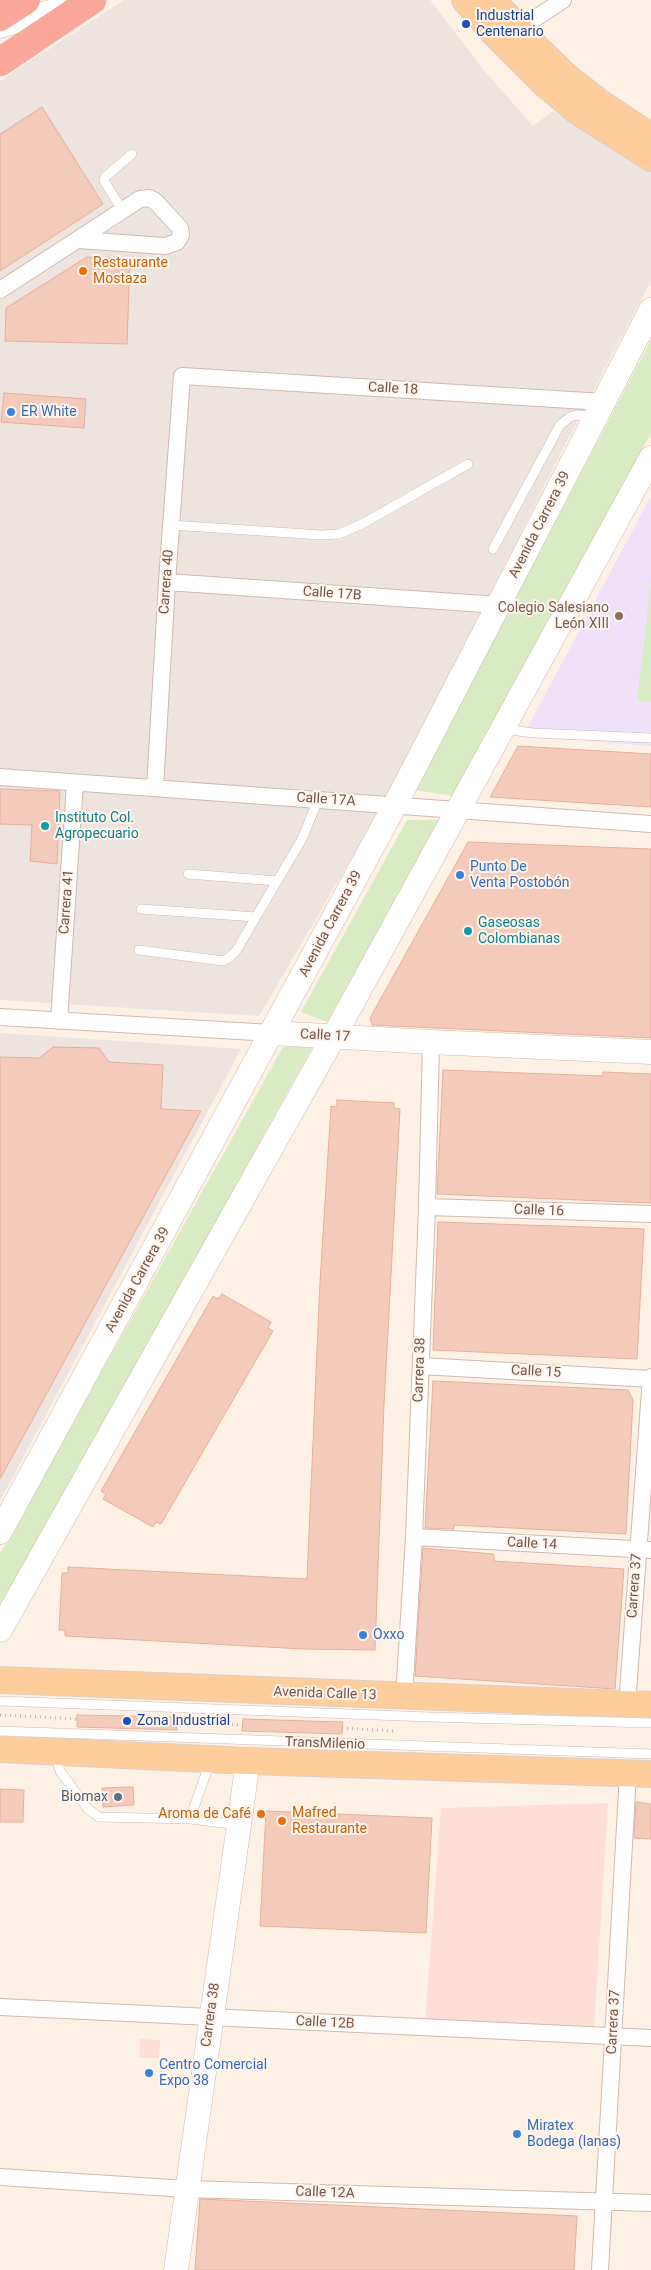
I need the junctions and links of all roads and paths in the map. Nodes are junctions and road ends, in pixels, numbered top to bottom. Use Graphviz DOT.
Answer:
graph roads {
  1 [pos="26,0"];
  2 [pos="91,0"];
  3 [pos="465,0"];
  4 [pos="492,0"];
  5 [pos="563,0"];
  6 [pos="0,17"];
  7 [pos="0,26"];
  8 [pos="518,29"];
  9 [pos="0,62"];
  10 [pos="651,137"];
  11 [pos="132,154"];
  12 [pos="651,158"];
  13 [pos="123,211"];
  14 [pos="78,240"];
  15 [pos="0,290"];
  16 [pos="651,310"];
  17 [pos="182,376"];
  18 [pos="599,410"];
  19 [pos="651,458"];
  20 [pos="468,464"];
  21 [pos="171,525"];
  22 [pos="493,549"];
  23 [pos="166,582"];
  24 [pos="498,605"];
  25 [pos="504,728"];
  26 [pos="651,738"];
  27 [pos="0,777"];
  28 [pos="75,783"];
  29 [pos="155,788"];
  30 [pos="318,800"];
  31 [pos="395,805"];
  32 [pos="460,810"];
  33 [pos="651,824"];
  34 [pos="188,874"];
  35 [pos="277,881"];
  36 [pos="141,909"];
  37 [pos="256,918"];
  38 [pos="139,950"];
  39 [pos="0,1017"];
  40 [pos="59,1021"];
  41 [pos="272,1033"];
  42 [pos="334,1036"];
  43 [pos="431,1042"];
  44 [pos="651,1052"];
  45 [pos="427,1208"];
  46 [pos="651,1214"];
  47 [pos="420,1366"];
  48 [pos="651,1378"];
  49 [pos="0,1532"];
  50 [pos="414,1537"];
  51 [pos="645,1550"];
  52 [pos="0,1630"];
  53 [pos="0,1680"];
  54 [pos="404,1697"];
  55 [pos="0,1701"];
  56 [pos="639,1705"];
  57 [pos="0,1715"];
  58 [pos="77,1719"];
  59 [pos="177,1723"];
  60 [pos="651,1723"];
  61 [pos="243,1725"];
  62 [pos="342,1728"];
  63 [pos="0,1731"];
  64 [pos="400,1731"];
  65 [pos="0,1749"];
  66 [pos="56,1752"];
  67 [pos="651,1754"];
  68 [pos="211,1759"];
  69 [pos="248,1761"];
  70 [pos="639,1774"];
  71 [pos="190,1819"];
  72 [pos="239,1825"];
  73 [pos="0,2007"];
  74 [pos="211,2017"];
  75 [pos="612,2036"];
  76 [pos="651,2038"];
  77 [pos="0,2176"];
  78 [pos="186,2189"];
  79 [pos="605,2201"];
  80 [pos="651,2203"];
  81 [pos="176,2270"];
  82 [pos="600,2270"];
  1 -- 6 [label="highway"];
  2 -- 7 [label="street"];
  2 -- 9 [label="highway"];
  3 -- 12 [label="main road"];
  4 -- 8 [label="main road"];
  5 -- 8 [label="street"];
  8 -- 10 [label="main road"];
  11 -- 13 [label="lane"];
  13 -- 14 [label="street"];
  13 -- 14 [label="street"];
  14 -- 15 [label="street"];
  16 -- 18 [label="street, Avenida Carrera 39"];
  17 -- 18 [label="street, Calle 18"];
  17 -- 21 [label="street, Carrera 40"];
  18 -- 22 [label="lane"];
  18 -- 24 [label="street, Avenida Carrera 39"];
  19 -- 25 [label="street"];
  20 -- 21 [label="lane"];
  21 -- 23 [label="street, Carrera 40"];
  23 -- 24 [label="street, Calle 17B"];
  23 -- 29 [label="street, Carrera 40"];
  24 -- 31 [label="street, Avenida Carrera 39"];
  25 -- 26 [label="lane"];
  25 -- 32 [label="street"];
  27 -- 28 [label="street, Calle 17A"];
  28 -- 29 [label="street, Calle 17A"];
  28 -- 40 [label="street, Carrera 41"];
  29 -- 30 [label="street, Calle 17A"];
  30 -- 31 [label="street, Calle 17A"];
  30 -- 35 [label="lane"];
  31 -- 32 [label="street, Calle 17A"];
  31 -- 41 [label="street, Avenida Carrera 39"];
  32 -- 33 [label="street, Calle 17A"];
  32 -- 42 [label="street"];
  34 -- 35 [label="lane"];
  35 -- 37 [label="lane"];
  36 -- 37 [label="lane"];
  37 -- 38 [label="lane"];
  39 -- 40 [label="street, Calle 17"];
  40 -- 41 [label="street, Calle 17"];
  41 -- 42 [label="street, Calle 17"];
  41 -- 49 [label="street, Avenida Carrera 39"];
  42 -- 43 [label="street, Calle 17"];
  42 -- 52 [label="street"];
  43 -- 44 [label="street, Calle 17"];
  43 -- 45 [label="street, Carrera 38"];
  45 -- 46 [label="street, Calle 16"];
  45 -- 47 [label="street, Carrera 38"];
  47 -- 48 [label="street, Calle 15"];
  47 -- 50 [label="street, Carrera 38"];
  48 -- 51 [label="street, Carrera 37"];
  50 -- 51 [label="street, Calle 14"];
  50 -- 54 [label="street, Carrera 38"];
  51 -- 56 [label="street, Carrera 37"];
  53 -- 54 [label="main road, Avenida Calle 13"];
  54 -- 56 [label="main road, Avenida Calle 13"];
  55 -- 60 [label="lane"];
  57 -- 58 [label="path"];
  59 -- 61 [label="path"];
  62 -- 64 [label="path"];
  63 -- 67 [label="lane, TransMilenio"];
  65 -- 66 [label="main road"];
  66 -- 68 [label="main road"];
  66 -- 71 [label="lane"];
  68 -- 69 [label="main road"];
  68 -- 71 [label="lane"];
  69 -- 70 [label="main road"];
  69 -- 72 [label="street, Carrera 38"];
  70 -- 75 [label="street, Carrera 37"];
  71 -- 72 [label="lane"];
  72 -- 74 [label="street, Carrera 38"];
  73 -- 74 [label="street, Calle 12B"];
  74 -- 75 [label="street, Calle 12B"];
  74 -- 78 [label="street, Carrera 38"];
  75 -- 76 [label="street, Calle 12B"];
  75 -- 79 [label="street, Carrera 37"];
  77 -- 78 [label="street, Calle 12A"];
  78 -- 79 [label="street, Calle 12A"];
  78 -- 81 [label="street, Carrera 38"];
  79 -- 80 [label="street, Calle 12A"];
  79 -- 82 [label="street, Carrera 37"];
}
